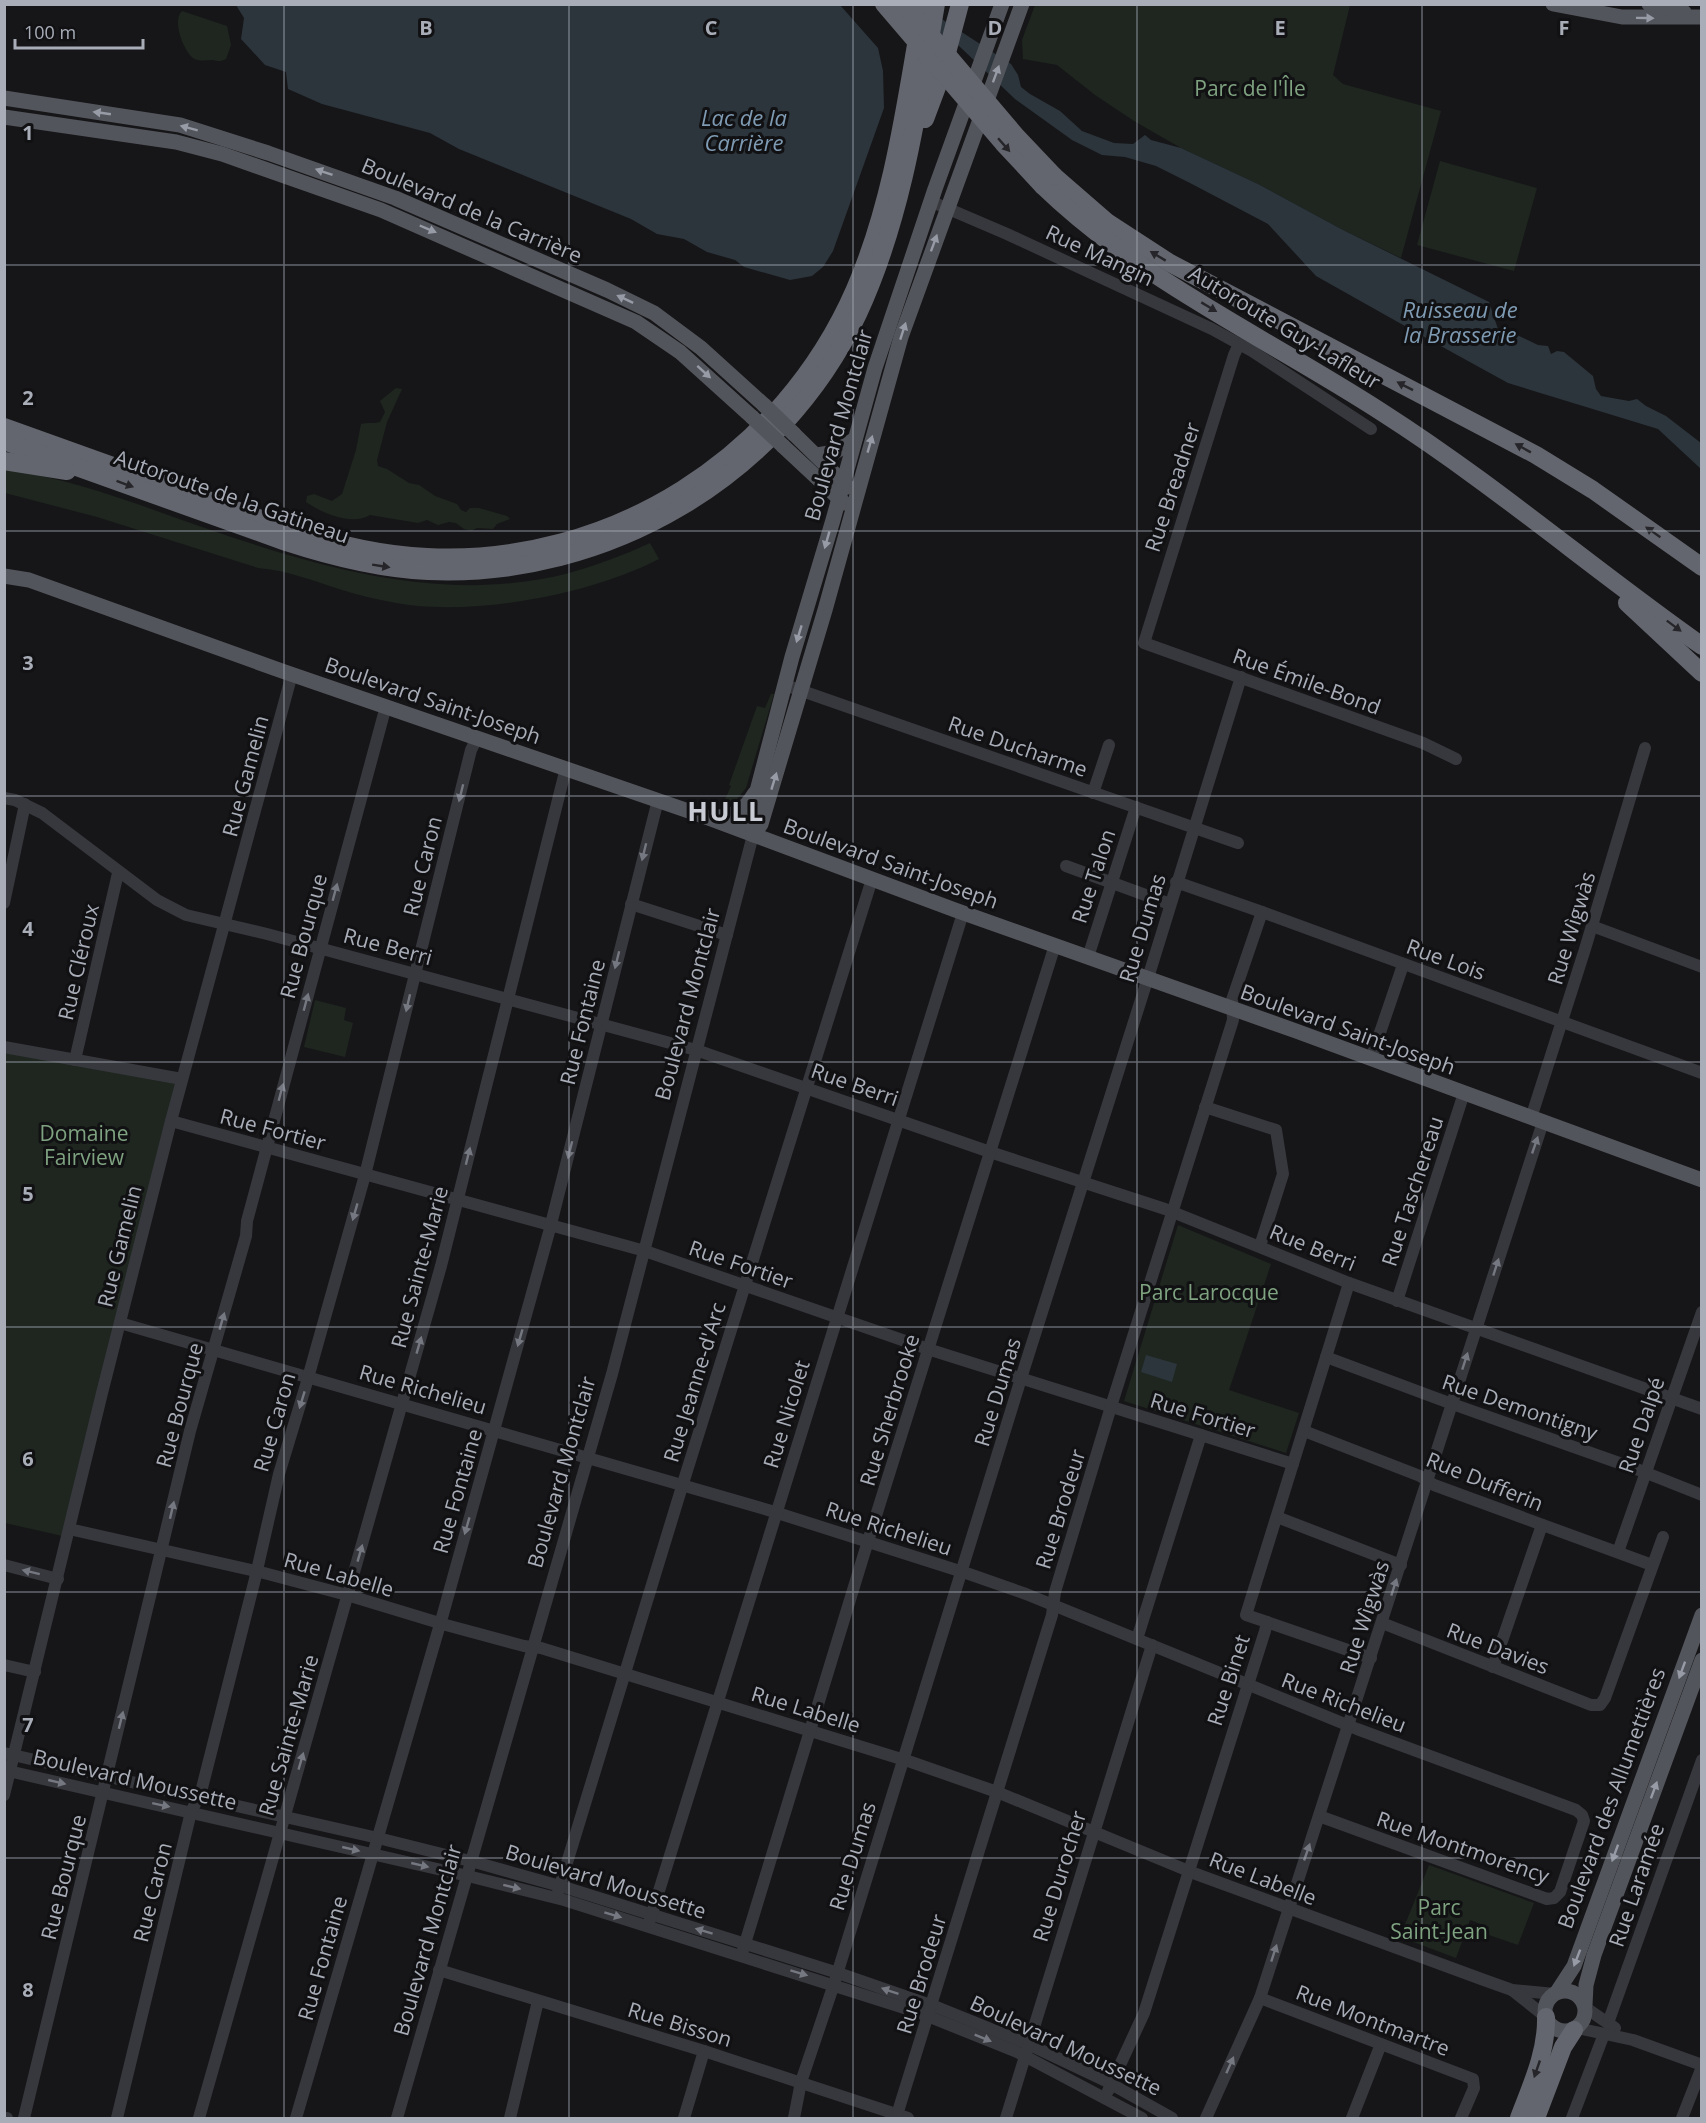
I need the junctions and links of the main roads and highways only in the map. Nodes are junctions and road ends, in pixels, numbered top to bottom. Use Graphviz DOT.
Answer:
graph roads {
  1 [pos="884,4"];
  2 [pos="904,4"];
  3 [pos="960,4"];
  4 [pos="1002,4"];
  5 [pos="1022,4"];
  6 [pos="1553,4"];
  7 [pos="1649,4"];
  8 [pos="926,6"];
  9 [pos="1572,7"];
  10 [pos="1589,8"];
  11 [pos="923,43"];
  12 [pos="4,98"];
  13 [pos="4,117"];
  14 [pos="907,165"];
  15 [pos="1049,181"];
  16 [pos="4,414"];
  17 [pos="4,427"];
  18 [pos="855,439"];
  19 [pos="4,441"];
  20 [pos="79,453"];
  21 [pos="817,455"];
  22 [pos="4,461"];
  23 [pos="98,474"];
  24 [pos="843,482"];
  25 [pos="839,498"];
  26 [pos="854,503"];
  27 [pos="1544,527"];
  28 [pos="4,564"];
  29 [pos="1701,566"];
  30 [pos="4,576"];
  31 [pos="30,580"];
  32 [pos="1701,646"];
  33 [pos="1701,673"];
  34 [pos="757,790"];
  35 [pos="703,816"];
  36 [pos="753,835"];
  37 [pos="1701,1180"];
  38 [pos="1701,1615"];
  39 [pos="1701,1660"];
  40 [pos="1556,1993"];
  41 [pos="1585,2006"];
  42 [pos="1546,2017"];
  43 [pos="1575,2029"];
  44 [pos="1552,2074"];
  45 [pos="1524,2115"];
  46 [pos="1542,2118"];
  1 -- 15 [label="highway, Autoroute Guy-Lafleur, one-way, bridge"];
  2 -- 15 [label="highway, Autoroute Guy-Lafleur, bridge"];
  3 -- 14 [label="highway"];
  4 -- 18 [label="main road, Boulevard Montclair"];
  26 -- 5 [label="main road, Boulevard Montclair, one-way"];
  6 -- 9 [label="main road"];
  10 -- 7 [label="main road, one-way"];
  8 -- 11 [label="highway, Autoroute de la Gatineau"];
  9 -- 10 [label="main road"];
  11 -- 14 [label="highway, Autoroute de la Gatineau"];
  11 -- 20 [label="highway, Autoroute de la Gatineau"];
  21 -- 12 [label="main road, Boulevard de la Carrière, one-way, bridge"];
  13 -- 25 [label="main road, Boulevard de la Carrière, one-way, bridge"];
  23 -- 14 [label="highway, Autoroute de la Gatineau, one-way"];
  15 -- 27 [label="highway, Autoroute Guy-Lafleur, one-way"];
  29 -- 15 [label="highway, Autoroute Guy-Lafleur, one-way"];
  16 -- 20 [label="highway"];
  17 -- 20 [label="highway, Autoroute de la Gatineau"];
  18 -- 21 [label="main road"];
  18 -- 24 [label="main road, Boulevard Montclair"];
  19 -- 23 [label="highway, Autoroute de la Gatineau"];
  21 -- 24 [label="main road, Boulevard de la Carrière"];
  22 -- 23 [label="highway"];
  24 -- 25 [label="main road, Boulevard Montclair"];
  24 -- 26 [label="main road, Boulevard de la Carrière"];
  25 -- 26 [label="main road, Boulevard de la Carrière"];
  25 -- 34 [label="main road, Boulevard Montclair, one-way"];
  36 -- 26 [label="main road, Boulevard Montclair, one-way"];
  27 -- 32 [label="highway, Autoroute Guy-Lafleur, one-way"];
  27 -- 33 [label="highway"];
  28 -- 31 [label="main road, Boulevard Saint-Joseph"];
  30 -- 31 [label="main road, Boulevard Saint-Joseph"];
  31 -- 35 [label="main road, Boulevard Saint-Joseph"];
  34 -- 35 [label="main road"];
  34 -- 36 [label="main road, Boulevard Montclair"];
  35 -- 36 [label="main road, Boulevard Saint-Joseph"];
  36 -- 37 [label="main road, Boulevard Saint-Joseph"];
  38 -- 40 [label="main road, Boulevard des Allumettières, one-way"];
  41 -- 39 [label="main road, Boulevard des Allumettières, one-way"];
  40 -- 41 [label="main road"];
  40 -- 42 [label="main road"];
  41 -- 43 [label="main road"];
  42 -- 43 [label="main road"];
  42 -- 45 [label="highway, one-way"];
  43 -- 44 [label="highway"];
  44 -- 45 [label="highway"];
  44 -- 46 [label="highway"];
}
